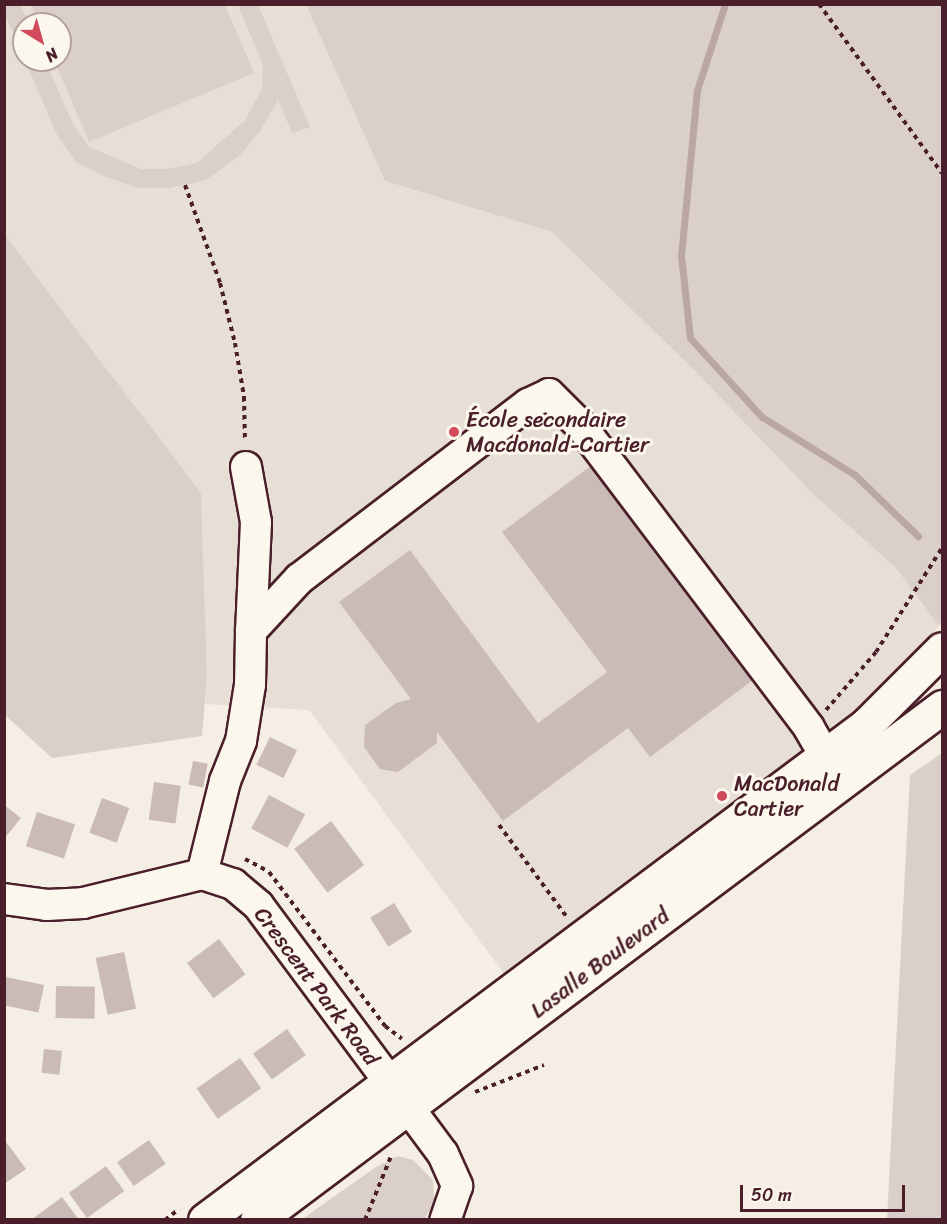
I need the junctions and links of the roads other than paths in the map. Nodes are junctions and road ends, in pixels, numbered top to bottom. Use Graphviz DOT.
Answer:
graph roads {
  1 [pos="246,466"];
  2 [pos="251,631"];
  3 [pos="942,649"];
  4 [pos="942,707"];
  5 [pos="825,756"];
  6 [pos="202,874"];
  7 [pos="4,899"];
  8 [pos="389,1081"];
  9 [pos="409,1106"];
  10 [pos="205,1220"];
  11 [pos="257,1220"];
  12 [pos="445,1220"];
  1 -- 2 [label="street"];
  2 -- 5 [label="street"];
  2 -- 6 [label="street"];
  3 -- 5 [label="main road, Lasalle Boulevard"];
  4 -- 9 [label="main road, Lasalle Boulevard"];
  5 -- 8 [label="main road, Lasalle Boulevard"];
  6 -- 7 [label="street"];
  6 -- 8 [label="street, Crescent Park Road"];
  8 -- 9 [label="street, Crescent Park Road"];
  8 -- 10 [label="main road, Lasalle Boulevard"];
  9 -- 11 [label="main road, Lasalle Boulevard"];
  9 -- 12 [label="street, Crescent Park Road"];
}
